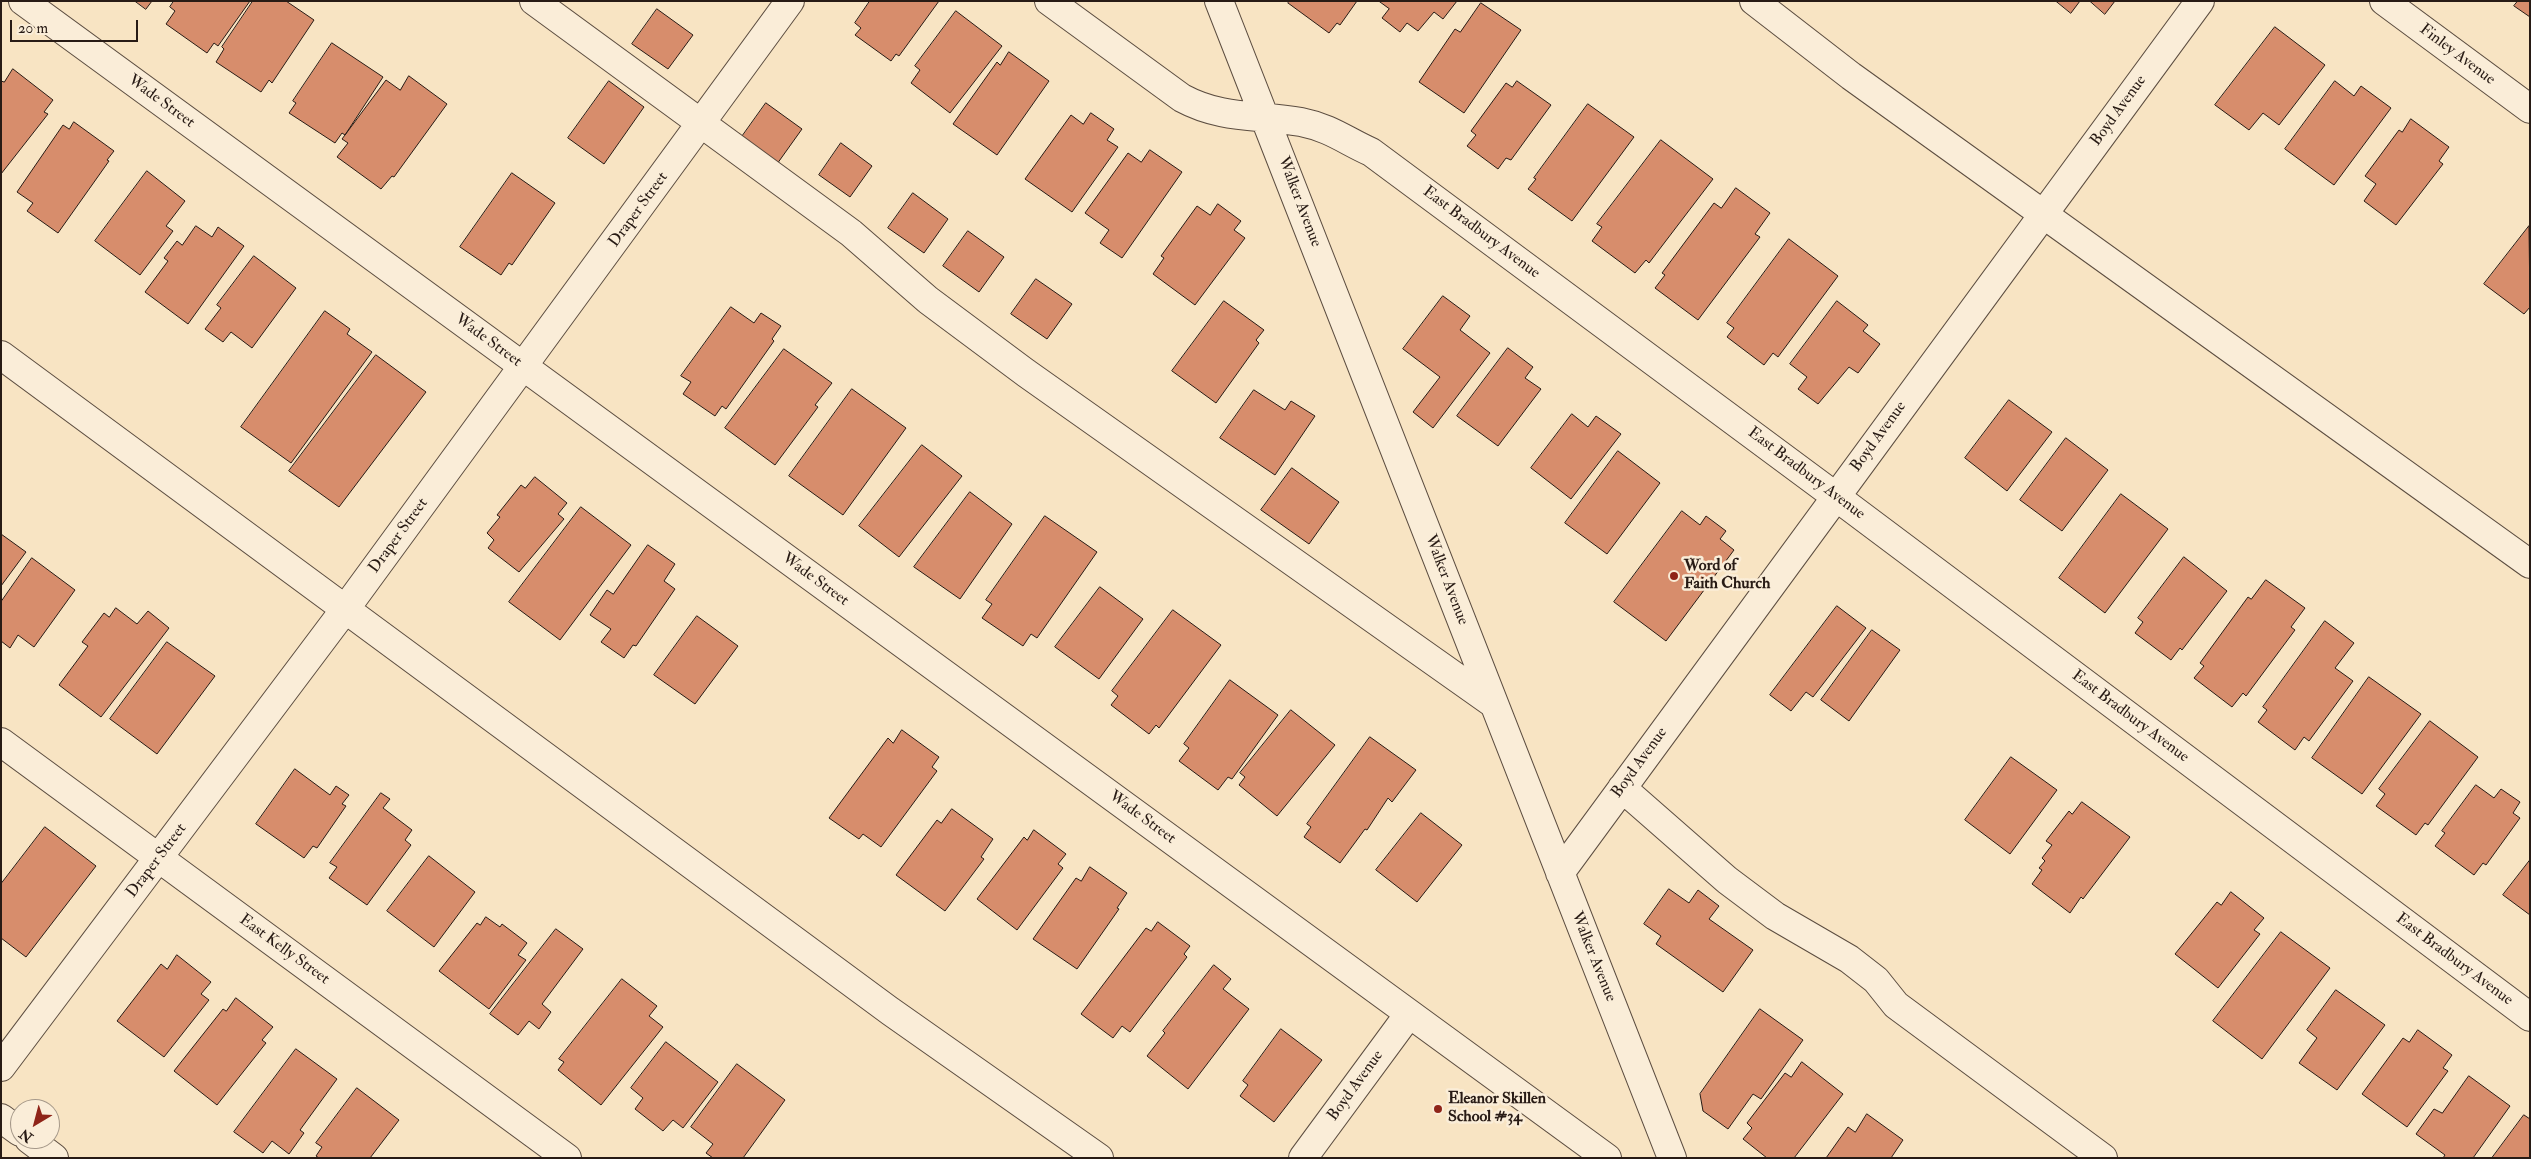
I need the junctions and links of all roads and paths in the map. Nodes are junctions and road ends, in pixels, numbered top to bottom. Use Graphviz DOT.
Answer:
graph roads {
  1 [pos="23,1"];
  2 [pos="534,1"];
  3 [pos="790,1"];
  4 [pos="1049,1"];
  5 [pos="1219,1"];
  6 [pos="1754,1"];
  7 [pos="2200,1"];
  8 [pos="2384,1"];
  9 [pos="2530,109"];
  10 [pos="1267,119"];
  11 [pos="702,124"];
  12 [pos="2044,213"];
  13 [pos="1,355"];
  14 [pos="523,367"];
  15 [pos="1836,496"];
  16 [pos="2530,564"];
  17 [pos="346,608"];
  18 [pos="1494,704"];
  19 [pos="1,742"];
  20 [pos="1622,788"];
  21 [pos="159,858"];
  22 [pos="1560,873"];
  23 [pos="1409,1014"];
  24 [pos="2530,1017"];
  25 [pos="1,1066"];
  26 [pos="42,1149"];
  27 [pos="54,1158"];
  28 [pos="568,1158"];
  29 [pos="1098,1158"];
  30 [pos="1304,1158"];
  31 [pos="1607,1158"];
  32 [pos="1672,1158"];
  33 [pos="2103,1158"];
  1 -- 14 [label="street, Wade Street"];
  2 -- 11 [label="street"];
  3 -- 11 [label="street, Draper Street"];
  4 -- 10 [label="street, East Bradbury Avenue"];
  5 -- 10 [label="street, Walker Avenue"];
  6 -- 12 [label="street"];
  7 -- 12 [label="street, Boyd Avenue"];
  8 -- 9 [label="street, Finley Avenue"];
  10 -- 15 [label="street, East Bradbury Avenue"];
  10 -- 18 [label="street, Walker Avenue"];
  11 -- 14 [label="street, Draper Street"];
  11 -- 18 [label="street"];
  12 -- 15 [label="street, Boyd Avenue"];
  12 -- 16 [label="street"];
  13 -- 17 [label="street"];
  14 -- 17 [label="street, Draper Street"];
  14 -- 23 [label="street, Wade Street"];
  15 -- 20 [label="street, Boyd Avenue"];
  15 -- 24 [label="street, East Bradbury Avenue"];
  17 -- 21 [label="street, Draper Street"];
  17 -- 29 [label="street"];
  18 -- 22 [label="street, Walker Avenue"];
  19 -- 21 [label="street, East Kelly Street"];
  20 -- 22 [label="street, Boyd Avenue"];
  20 -- 33 [label="street"];
  21 -- 25 [label="street, Draper Street"];
  21 -- 28 [label="street, East Kelly Street"];
  22 -- 32 [label="street, Walker Avenue"];
  23 -- 30 [label="street, Boyd Avenue"];
  23 -- 31 [label="street, Wade Street"];
  26 -- 27 [label="street"];
}
